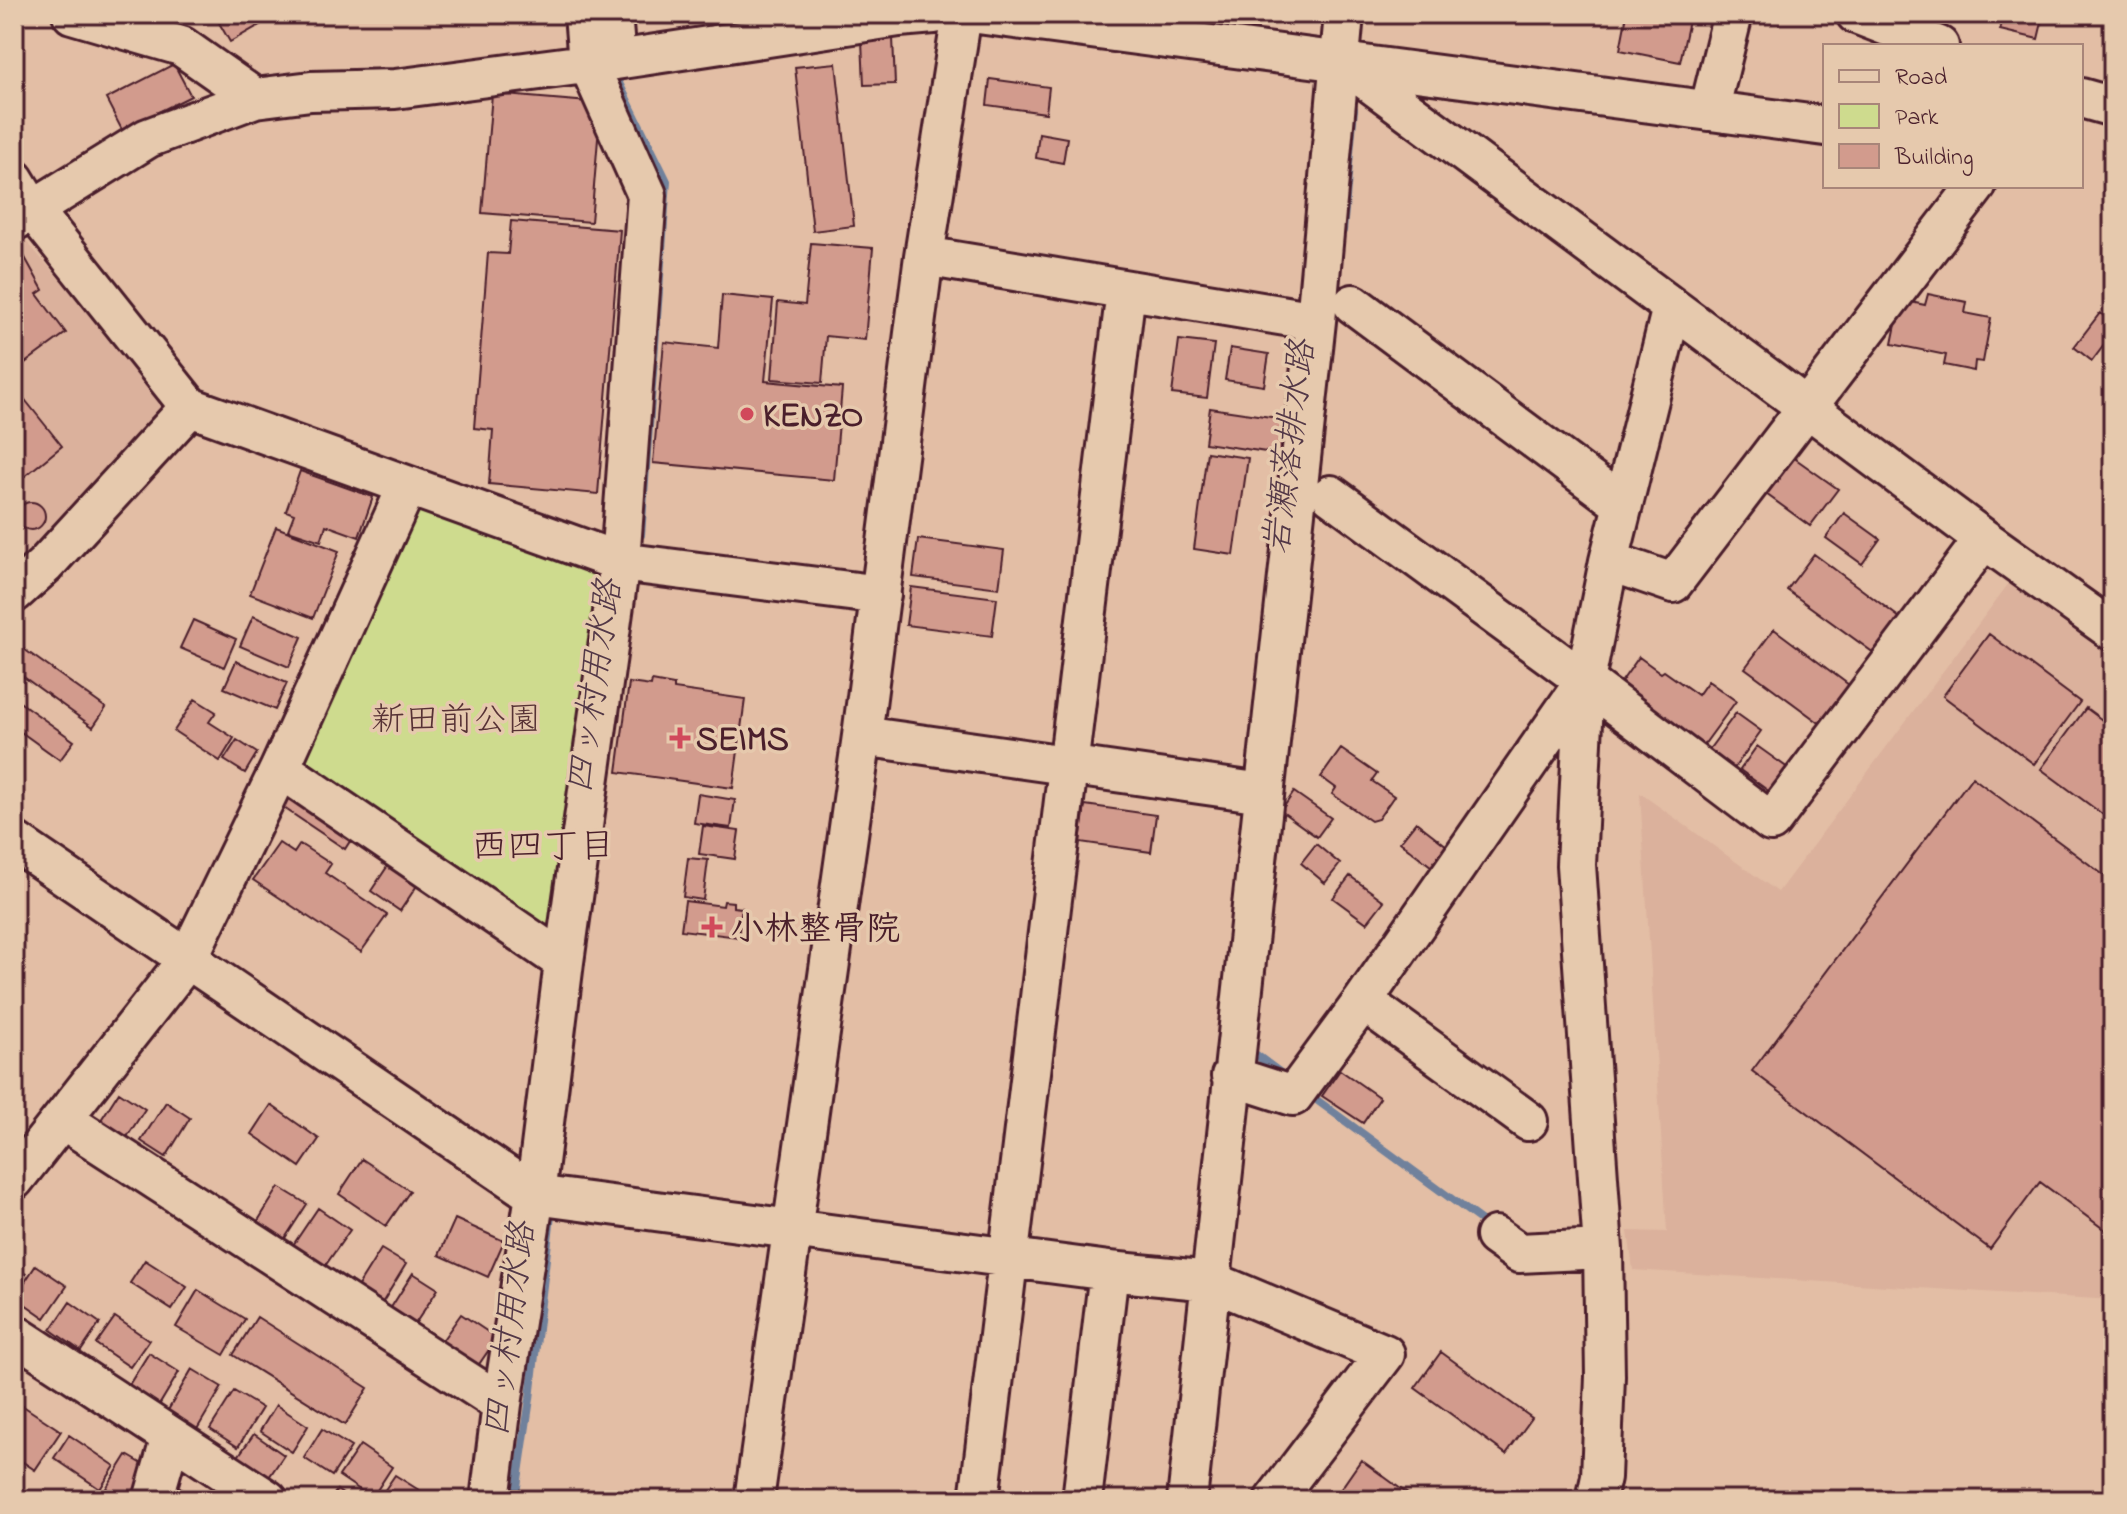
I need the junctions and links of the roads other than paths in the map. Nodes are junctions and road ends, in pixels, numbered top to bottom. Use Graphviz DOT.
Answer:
graph roads {
  1 [pos="72,14"];
  2 [pos="584,14"];
  3 [pos="612,14"];
  4 [pos="934,14"];
  5 [pos="962,14"];
  6 [pos="978,14"];
  7 [pos="1344,14"];
  8 [pos="1733,14"];
  9 [pos="1856,14"];
  10 [pos="1934,44"];
  11 [pos="1341,61"];
  12 [pos="602,62"];
  13 [pos="255,98"];
  14 [pos="2083,99"];
  15 [pos="2113,107"];
  16 [pos="1709,111"];
  17 [pos="1823,126"];
  18 [pos="1974,188"];
  19 [pos="20,203"];
  20 [pos="924,256"];
  21 [pos="1126,290"];
  22 [pos="1353,304"];
  23 [pos="1672,307"];
  24 [pos="1316,321"];
  25 [pos="190,407"];
  26 [pos="1807,407"];
  27 [pos="407,487"];
  28 [pos="1331,495"];
  29 [pos="1623,505"];
  30 [pos="1984,539"];
  31 [pos="1609,561"];
  32 [pos="620,562"];
  33 [pos="14,593"];
  34 [pos="881,595"];
  35 [pos="2113,631"];
  36 [pos="1585,681"];
  37 [pos="862,736"];
  38 [pos="1068,766"];
  39 [pos="280,768"];
  40 [pos="1263,793"];
  41 [pos="14,841"];
  42 [pos="187,960"];
  43 [pos="564,962"];
  44 [pos="1363,1001"];
  45 [pos="1231,1076"];
  46 [pos="62,1119"];
  47 [pos="1528,1121"];
  48 [pos="14,1180"];
  49 [pos="535,1195"];
  50 [pos="792,1229"];
  51 [pos="1495,1236"];
  52 [pos="1603,1249"];
  53 [pos="1007,1256"];
  54 [pos="1109,1271"];
  55 [pos="1211,1281"];
  56 [pos="14,1334"];
  57 [pos="502,1404"];
  58 [pos="171,1437"];
  59 [pos="153,1500"];
  60 [pos="268,1500"];
  61 [pos="490,1500"];
  62 [pos="754,1500"];
  63 [pos="979,1500"];
  64 [pos="1082,1500"];
  65 [pos="1187,1500"];
  66 [pos="1274,1500"];
  67 [pos="1596,1500"];
  1 -- 13 [label="street"];
  2 -- 12 [label="street"];
  3 -- 12 [label="street"];
  4 -- 12 [label="street"];
  5 -- 20 [label="street"];
  6 -- 11 [label="street"];
  7 -- 11 [label="street"];
  8 -- 16 [label="street"];
  9 -- 10 [label="street"];
  11 -- 16 [label="street"];
  11 -- 23 [label="street"];
  11 -- 24 [label="street"];
  12 -- 13 [label="street"];
  12 -- 32 [label="street"];
  13 -- 19 [label="street"];
  14 -- 15 [label="street"];
  16 -- 17 [label="street"];
  18 -- 26 [label="street"];
  19 -- 25 [label="street"];
  20 -- 21 [label="street"];
  20 -- 34 [label="street"];
  21 -- 24 [label="street"];
  21 -- 38 [label="street"];
  22 -- 29 [label="street"];
  23 -- 26 [label="street"];
  23 -- 29 [label="street"];
  24 -- 40 [label="street"];
  25 -- 27 [label="street"];
  25 -- 33 [label="street"];
  26 -- 30 [label="street"];
  26 -- 31 [label="street"];
  27 -- 32 [label="street"];
  27 -- 39 [label="street"];
  28 -- 36 [label="street"];
  29 -- 31 [label="street"];
  30 -- 35 [label="street"];
  30 -- 36 [label="street"];
  31 -- 36 [label="street"];
  32 -- 34 [label="street"];
  32 -- 43 [label="street"];
  34 -- 37 [label="street"];
  36 -- 44 [label="street"];
  36 -- 52 [label="street"];
  37 -- 38 [label="street"];
  37 -- 50 [label="street"];
  38 -- 40 [label="street"];
  38 -- 53 [label="street"];
  39 -- 42 [label="street"];
  39 -- 43 [label="street"];
  40 -- 45 [label="street"];
  41 -- 42 [label="street"];
  42 -- 46 [label="street"];
  42 -- 49 [label="street"];
  43 -- 49 [label="street"];
  44 -- 45 [label="street"];
  44 -- 47 [label="street"];
  45 -- 55 [label="street"];
  46 -- 48 [label="street"];
  46 -- 57 [label="street"];
  49 -- 50 [label="street"];
  49 -- 57 [label="street"];
  50 -- 53 [label="street"];
  50 -- 62 [label="street"];
  51 -- 52 [label="street"];
  52 -- 67 [label="street"];
  53 -- 54 [label="street"];
  53 -- 63 [label="street"];
  54 -- 55 [label="street"];
  54 -- 64 [label="street"];
  55 -- 65 [label="street"];
  55 -- 66 [label="street"];
  56 -- 58 [label="street"];
  57 -- 61 [label="street"];
  58 -- 59 [label="street"];
  58 -- 60 [label="street"];
}
